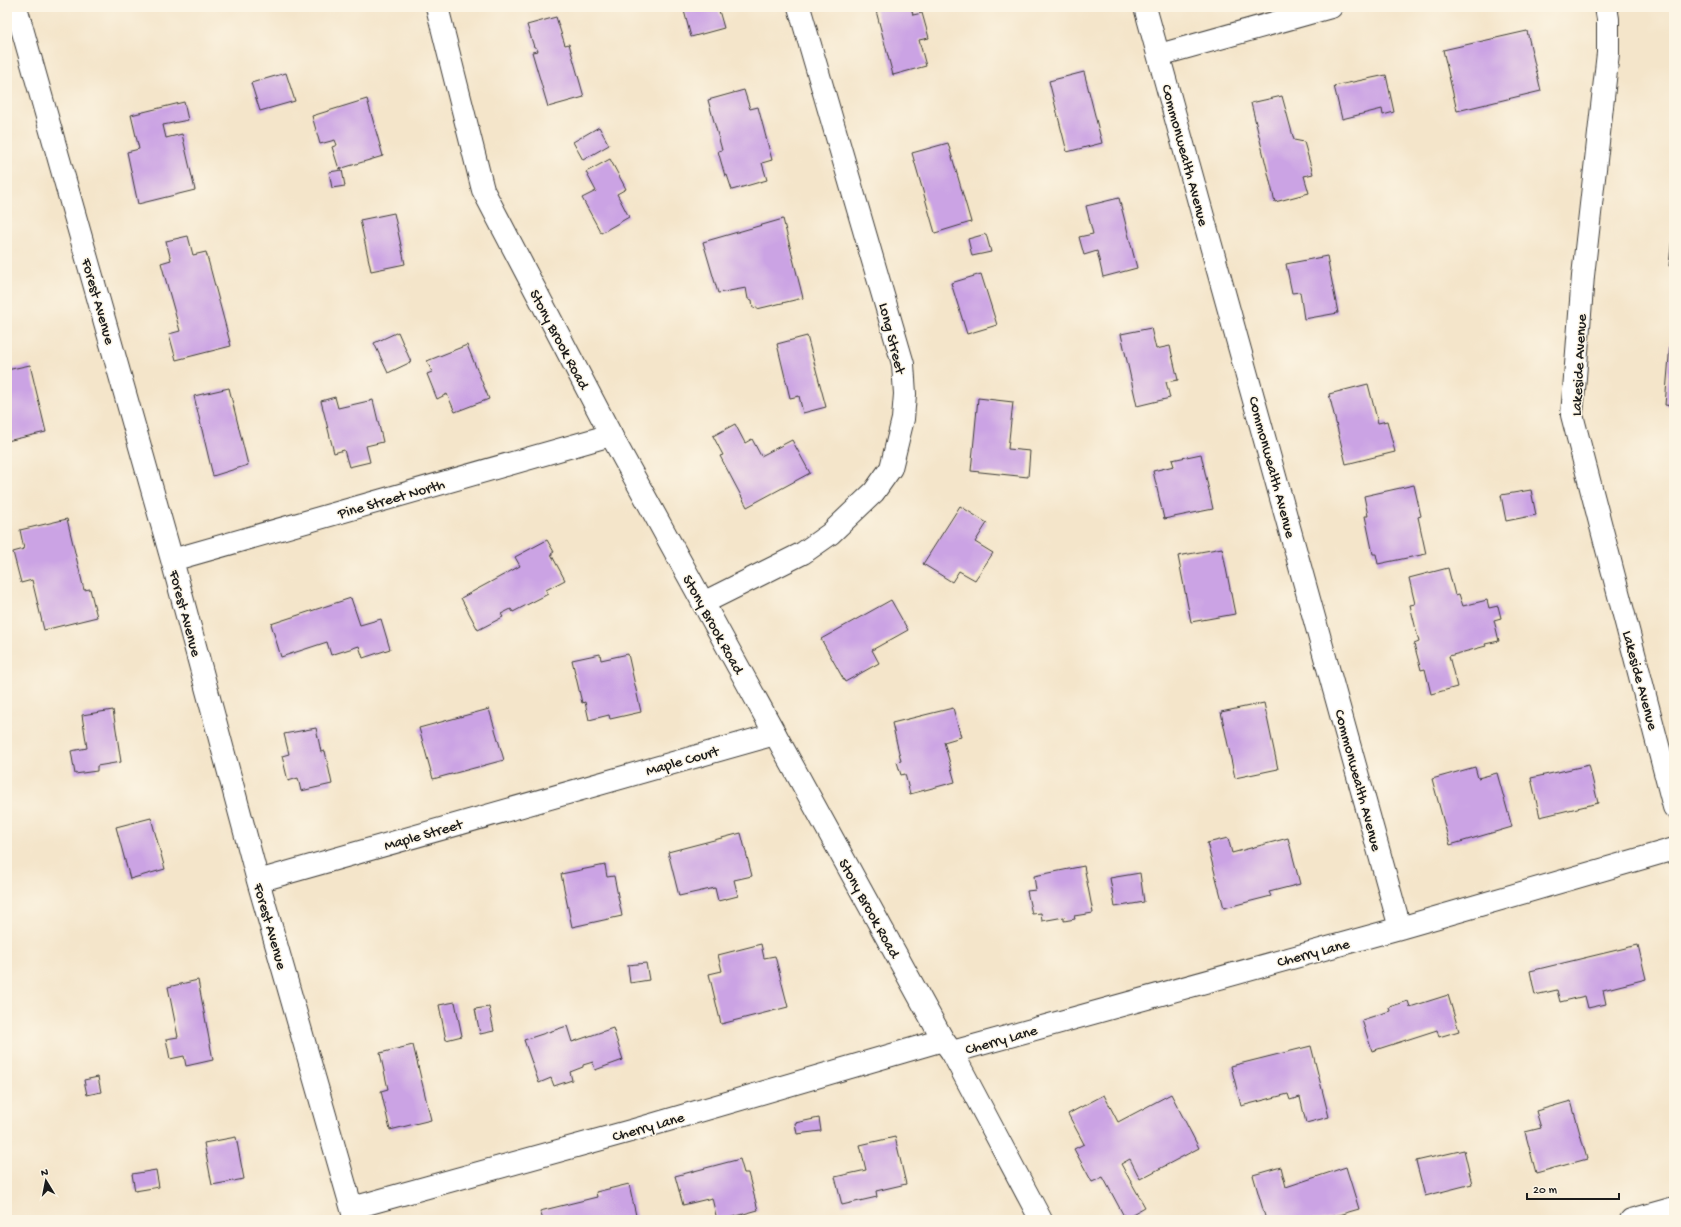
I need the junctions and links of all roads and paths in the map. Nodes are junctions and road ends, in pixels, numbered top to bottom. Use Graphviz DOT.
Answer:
graph roads {
  1 [pos="16,7"];
  2 [pos="437,7"];
  3 [pos="799,7"];
  4 [pos="1145,7"];
  5 [pos="1331,7"];
  6 [pos="1606,7"];
  7 [pos="1158,54"];
  8 [pos="611,435"];
  9 [pos="172,560"];
  10 [pos="703,603"];
  11 [pos="775,734"];
  12 [pos="588,786"];
  13 [pos="1674,807"];
  14 [pos="1674,849"];
  15 [pos="258,881"];
  16 [pos="1400,928"];
  17 [pos="948,1046"];
  18 [pos="1674,1208"];
  19 [pos="353,1214"];
  20 [pos="1041,1220"];
  21 [pos="1631,1220"];
  1 -- 9 [label="street, Forest Avenue"];
  2 -- 8 [label="street, Stony Brook Road"];
  3 -- 10 [label="street, Long Street"];
  4 -- 7 [label="street, Commonwealth Avenue"];
  5 -- 7 [label="street"];
  6 -- 13 [label="street, Lakeside Avenue"];
  7 -- 16 [label="street, Commonwealth Avenue"];
  8 -- 9 [label="street, Pine Street North"];
  8 -- 10 [label="street, Stony Brook Road"];
  9 -- 15 [label="street, Forest Avenue"];
  10 -- 11 [label="street, Stony Brook Road"];
  11 -- 12 [label="street, Maple Court"];
  11 -- 17 [label="street, Stony Brook Road"];
  12 -- 15 [label="street, Maple Street"];
  14 -- 16 [label="street, Cherry Lane"];
  15 -- 19 [label="street, Forest Avenue"];
  16 -- 17 [label="street, Cherry Lane"];
  17 -- 19 [label="street, Cherry Lane"];
  17 -- 20 [label="street, Stony Brook Road"];
  18 -- 21 [label="street"];
}
